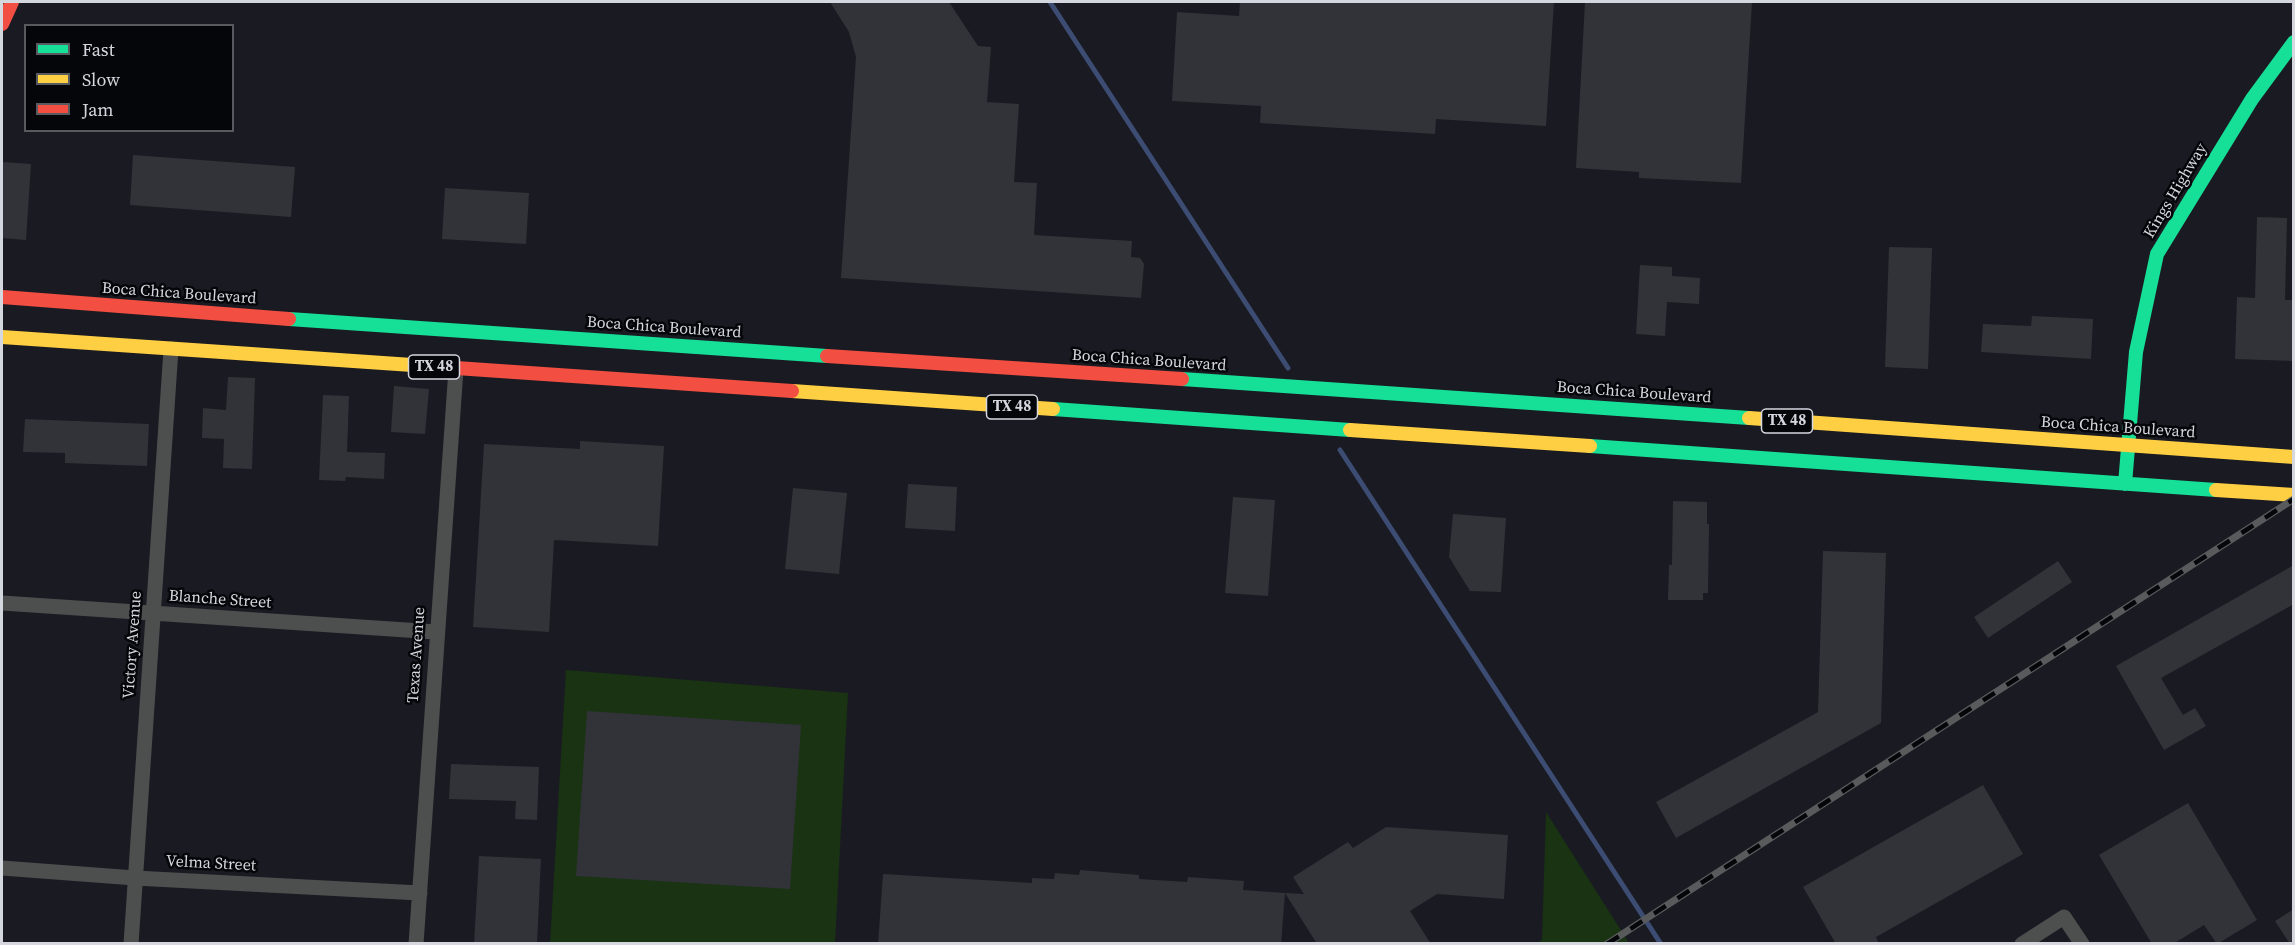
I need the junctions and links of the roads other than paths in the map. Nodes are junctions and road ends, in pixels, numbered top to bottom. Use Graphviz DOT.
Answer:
graph roads {
  1 [pos="12,2"];
  2 [pos="2,24"];
  3 [pos="2294,42"];
  4 [pos="2,297"];
  5 [pos="2,337"];
  6 [pos="171,349"];
  7 [pos="456,369"];
  8 [pos="2128,445"];
  9 [pos="2294,457"];
  10 [pos="2125,484"];
  11 [pos="2294,495"];
  12 [pos="2,603"];
  13 [pos="153,614"];
  14 [pos="436,632"];
  15 [pos="2,868"];
  16 [pos="135,878"];
  17 [pos="420,893"];
  18 [pos="131,944"];
  19 [pos="416,944"];
  20 [pos="2022,944"];
  21 [pos="2082,944"];
  1 -- 2 [label="main road"];
  3 -- 8 [label="main road, Kings Highway"];
  4 -- 8 [label="main road, Boca Chica Boulevard / TX 48"];
  5 -- 6 [label="main road, TX 48"];
  6 -- 7 [label="main road, TX 48"];
  6 -- 13 [label="street, Victory Avenue"];
  7 -- 10 [label="main road, TX 48"];
  7 -- 14 [label="street, Texas Avenue"];
  8 -- 9 [label="main road, Boca Chica Boulevard / TX 48"];
  8 -- 10 [label="main road, Kings Highway"];
  10 -- 11 [label="main road, TX 48"];
  12 -- 13 [label="street, Blanche Street"];
  13 -- 14 [label="street, Blanche Street"];
  13 -- 16 [label="street, Victory Avenue"];
  14 -- 17 [label="street, Texas Avenue"];
  15 -- 16 [label="street, Velma Street"];
  16 -- 17 [label="street, Velma Street"];
  16 -- 18 [label="street, Victory Avenue"];
  17 -- 19 [label="street, Texas Avenue"];
  20 -- 21 [label="street"];
}
